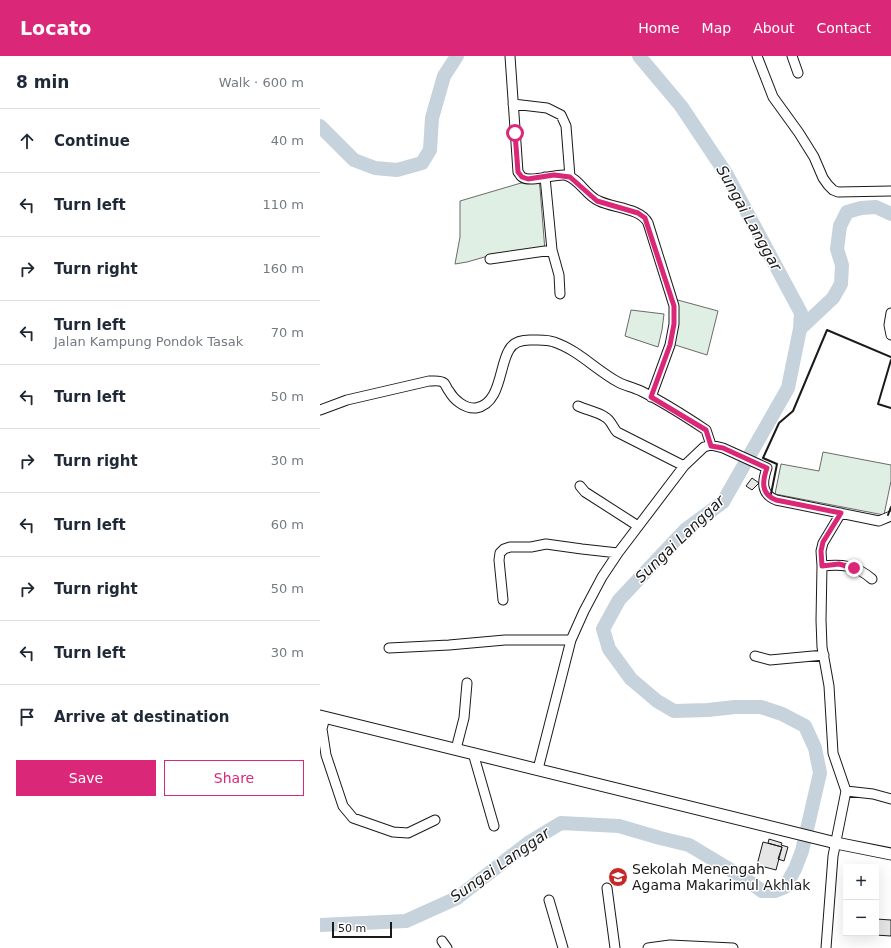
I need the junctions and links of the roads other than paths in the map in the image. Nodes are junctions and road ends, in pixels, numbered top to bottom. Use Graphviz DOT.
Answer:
graph roads {
  1 [pos="510,56"];
  2 [pos="757,56"];
  3 [pos="792,56"];
  4 [pos="798,73"];
  5 [pos="513,104"];
  6 [pos="545,177"];
  7 [pos="570,177"];
  8 [pos="891,191"];
  9 [pos="552,250"];
  10 [pos="490,259"];
  11 [pos="560,294"];
  12 [pos="891,313"];
  13 [pos="891,335"];
  14 [pos="651,397"];
  15 [pos="578,406"];
  16 [pos="320,410"];
  17 [pos="711,446"];
  18 [pos="684,466"];
  19 [pos="580,486"];
  20 [pos="841,513"];
  21 [pos="891,516"];
  22 [pos="638,526"];
  23 [pos="618,553"];
  24 [pos="822,566"];
  25 [pos="872,579"];
  26 [pos="503,600"];
  27 [pos="571,640"];
  28 [pos="389,648"];
  29 [pos="824,655"];
  30 [pos="755,656"];
  31 [pos="467,683"];
  32 [pos="323,717"];
  33 [pos="456,749"];
  34 [pos="473,753"];
  35 [pos="538,769"];
  36 [pos="846,791"];
  37 [pos="891,799"];
  38 [pos="435,820"];
  39 [pos="494,826"];
  40 [pos="836,843"];
  41 [pos="891,854"];
  42 [pos="607,888"];
  43 [pos="550,900"];
  44 [pos="563,948"];
  45 [pos="615,948"];
  46 [pos="648,948"];
  47 [pos="733,948"];
  48 [pos="826,948"];
  1 -- 5 [label="street"];
  2 -- 8 [label="street"];
  3 -- 4 [label="street"];
  5 -- 6 [label="street"];
  5 -- 7 [label="street"];
  6 -- 7 [label="street"];
  6 -- 9 [label="street"];
  7 -- 14 [label="street"];
  9 -- 10 [label="street"];
  9 -- 11 [label="street"];
  12 -- 13 [label="street"];
  14 -- 16 [label="street"];
  14 -- 17 [label="street"];
  15 -- 18 [label="street"];
  17 -- 18 [label="street"];
  17 -- 20 [label="street"];
  18 -- 22 [label="street"];
  19 -- 22 [label="street"];
  20 -- 21 [label="street"];
  20 -- 24 [label="street"];
  22 -- 23 [label="street"];
  23 -- 26 [label="street"];
  23 -- 27 [label="street"];
  24 -- 25 [label="street"];
  24 -- 29 [label="street"];
  27 -- 28 [label="street"];
  27 -- 35 [label="street"];
  29 -- 30 [label="street"];
  29 -- 36 [label="street"];
  31 -- 33 [label="street"];
  32 -- 33 [label="main road"];
  32 -- 38 [label="street"];
  33 -- 34 [label="main road"];
  34 -- 35 [label="main road"];
  34 -- 39 [label="street"];
  35 -- 40 [label="main road"];
  36 -- 37 [label="street"];
  36 -- 40 [label="street"];
  40 -- 41 [label="main road"];
  40 -- 48 [label="street"];
  42 -- 45 [label="street"];
  43 -- 44 [label="street"];
  46 -- 47 [label="street"];
}
